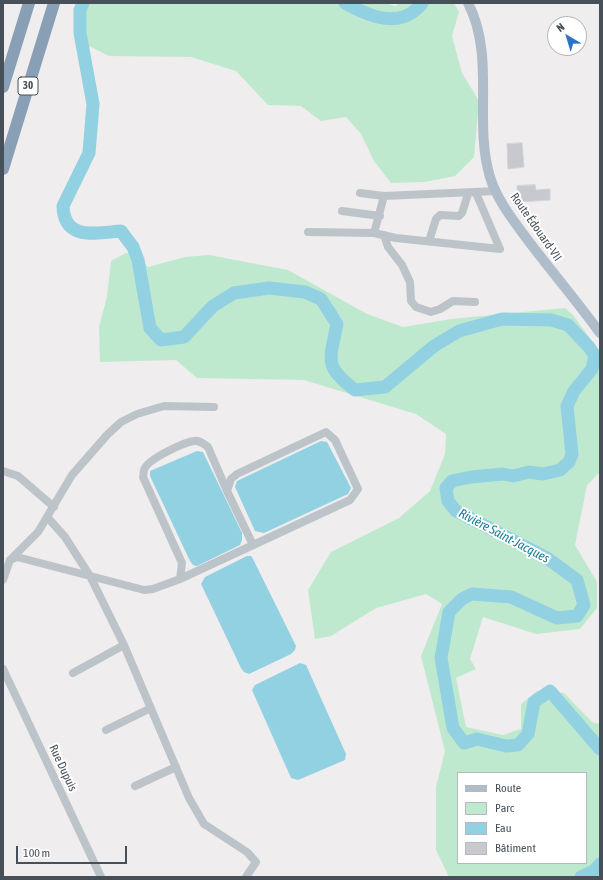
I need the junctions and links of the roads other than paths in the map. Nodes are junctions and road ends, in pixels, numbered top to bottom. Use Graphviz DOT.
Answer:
graph roads {
  1 [pos="28,3"];
  2 [pos="54,3"];
  3 [pos="468,3"];
  4 [pos="3,86"];
  5 [pos="3,169"];
  6 [pos="496,191"];
  7 [pos="472,193"];
  8 [pos="360,194"];
  9 [pos="384,196"];
  10 [pos="342,211"];
  11 [pos="380,216"];
  12 [pos="308,232"];
  13 [pos="374,233"];
  14 [pos="384,235"];
  15 [pos="429,241"];
  16 [pos="475,302"];
  17 [pos="600,333"];
  18 [pos="214,407"];
  19 [pos="3,471"];
  20 [pos="227,491"];
  21 [pos="54,507"];
  22 [pos="48,518"];
  23 [pos="253,545"];
  24 [pos="10,560"];
  25 [pos="90,576"];
  26 [pos="180,578"];
  27 [pos="3,580"];
  28 [pos="124,645"];
  29 [pos="3,669"];
  30 [pos="73,672"];
  31 [pos="151,708"];
  32 [pos="106,730"];
  33 [pos="176,767"];
  34 [pos="135,786"];
  35 [pos="101,877"];
  36 [pos="246,877"];
  1 -- 4 [label="highway, 30"];
  2 -- 5 [label="highway, 30"];
  3 -- 6 [label="main road, Route Édouard-VII"];
  6 -- 7 [label="street"];
  6 -- 17 [label="main road, Route Édouard-VII"];
  7 -- 9 [label="street"];
  7 -- 15 [label="street"];
  7 -- 15 [label="street"];
  8 -- 9 [label="street"];
  9 -- 11 [label="street"];
  10 -- 11 [label="street"];
  11 -- 13 [label="street"];
  12 -- 13 [label="street"];
  13 -- 14 [label="street"];
  14 -- 15 [label="street"];
  14 -- 16 [label="street"];
  18 -- 21 [label="street"];
  19 -- 21 [label="street"];
  20 -- 23 [label="street"];
  20 -- 23 [label="street"];
  20 -- 26 [label="street"];
  21 -- 22 [label="street"];
  22 -- 24 [label="street"];
  22 -- 25 [label="street"];
  23 -- 26 [label="street"];
  24 -- 25 [label="street"];
  24 -- 27 [label="street"];
  25 -- 26 [label="street"];
  25 -- 28 [label="street"];
  28 -- 30 [label="street"];
  28 -- 31 [label="street"];
  29 -- 35 [label="street, Rue Dupuis"];
  31 -- 32 [label="street"];
  31 -- 33 [label="street"];
  33 -- 34 [label="street"];
  33 -- 36 [label="street"];
}
